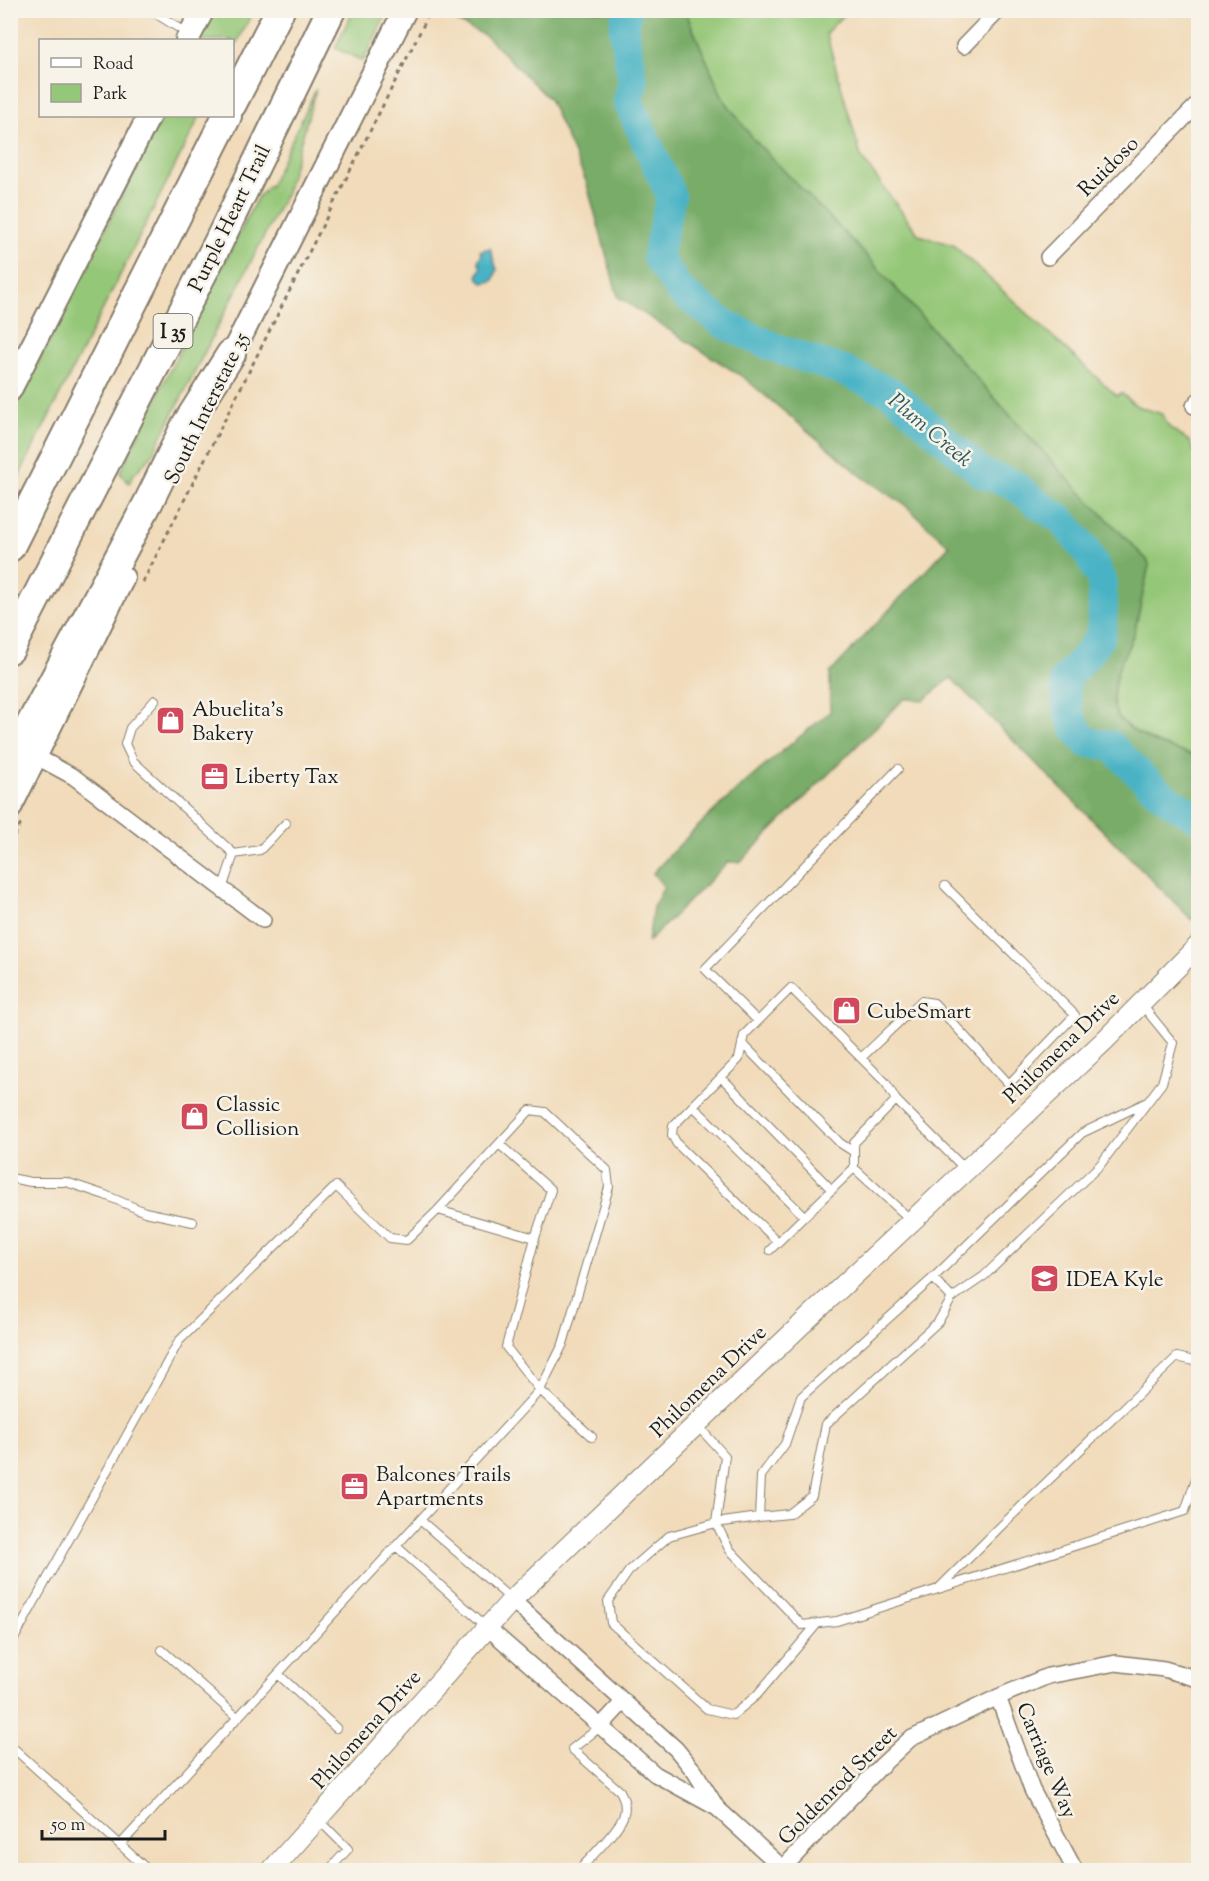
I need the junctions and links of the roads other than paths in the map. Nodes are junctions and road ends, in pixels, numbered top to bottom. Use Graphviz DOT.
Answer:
graph roads {
  1 [pos="150,10"];
  2 [pos="202,10"];
  3 [pos="280,10"];
  4 [pos="331,10"];
  5 [pos="405,10"];
  6 [pos="999,10"];
  7 [pos="189,38"];
  8 [pos="964,46"];
  9 [pos="234,100"];
  10 [pos="1198,104"];
  11 [pos="148,117"];
  12 [pos="226,117"];
  13 [pos="1048,257"];
  14 [pos="231,354"];
  15 [pos="13,378"];
  16 [pos="10,546"];
  17 [pos="10,649"];
  18 [pos="155,700"];
  19 [pos="24,760"];
  20 [pos="898,769"];
  21 [pos="18,811"];
  22 [pos="285,823"];
  23 [pos="234,854"];
  24 [pos="945,886"];
  25 [pos="222,889"];
  26 [pos="263,920"];
  27 [pos="1198,946"];
  28 [pos="1141,1004"];
  29 [pos="758,1021"];
  30 [pos="742,1043"];
  31 [pos="861,1058"];
  32 [pos="722,1077"];
  33 [pos="896,1100"];
  34 [pos="1148,1101"];
  35 [pos="693,1106"];
  36 [pos="499,1144"];
  37 [pos="854,1152"];
  38 [pos="854,1168"];
  39 [pos="966,1170"];
  40 [pos="10,1178"];
  41 [pos="832,1190"];
  42 [pos="438,1210"];
  43 [pos="804,1216"];
  44 [pos="912,1221"];
  45 [pos="193,1222"];
  46 [pos="535,1238"];
  47 [pos="778,1242"];
  48 [pos="770,1250"];
  49 [pos="933,1278"];
  50 [pos="952,1298"];
  51 [pos="1198,1362"];
  52 [pos="540,1390"];
  53 [pos="696,1425"];
  54 [pos="592,1437"];
  55 [pos="1198,1473"];
  56 [pos="759,1517"];
  57 [pos="420,1520"];
  58 [pos="716,1523"];
  59 [pos="396,1546"];
  60 [pos="938,1589"];
  61 [pos="512,1600"];
  62 [pos="818,1623"];
  63 [pos="488,1628"];
  64 [pos="10,1646"];
  65 [pos="162,1650"];
  66 [pos="278,1674"];
  67 [pos="1198,1679"];
  68 [pos="998,1697"];
  69 [pos="624,1701"];
  70 [pos="237,1718"];
  71 [pos="600,1726"];
  72 [pos="336,1728"];
  73 [pos="10,1745"];
  74 [pos="717,1808"];
  75 [pos="318,1819"];
  76 [pos="120,1845"];
  77 [pos="148,1870"];
  78 [pos="272,1870"];
  79 [pos="329,1870"];
  80 [pos="579,1870"];
  81 [pos="783,1870"];
  82 [pos="1075,1870"];
  1 -- 7 [label="lane"];
  2 -- 7 [label="main road"];
  3 -- 9 [label="highway"];
  4 -- 17 [label="highway, Purple Heart Trail / I 35"];
  5 -- 14 [label="main road, South Interstate 35"];
  6 -- 8 [label="street"];
  10 -- 13 [label="street, Ruidoso"];
  11 -- 15 [label="main road"];
  12 -- 16 [label="highway, I 35"];
  14 -- 19 [label="highway"];
  18 -- 23 [label="lane"];
  19 -- 21 [label="main road"];
  19 -- 25 [label="street"];
  20 -- 29 [label="lane"];
  22 -- 23 [label="lane"];
  23 -- 25 [label="lane"];
  24 -- 31 [label="lane"];
  25 -- 26 [label="street"];
  27 -- 28 [label="street, Philomena Drive"];
  28 -- 34 [label="lane"];
  28 -- 39 [label="street, Philomena Drive"];
  29 -- 30 [label="lane"];
  29 -- 31 [label="lane"];
  30 -- 32 [label="lane"];
  30 -- 37 [label="lane"];
  31 -- 33 [label="lane"];
  32 -- 35 [label="lane"];
  32 -- 41 [label="lane"];
  33 -- 37 [label="lane"];
  33 -- 39 [label="lane"];
  34 -- 49 [label="lane"];
  34 -- 50 [label="lane"];
  35 -- 43 [label="lane"];
  35 -- 47 [label="lane"];
  36 -- 42 [label="lane"];
  36 -- 46 [label="lane"];
  36 -- 52 [label="lane"];
  37 -- 38 [label="lane"];
  38 -- 41 [label="lane"];
  38 -- 44 [label="lane"];
  39 -- 44 [label="street, Philomena Drive"];
  40 -- 45 [label="lane"];
  41 -- 43 [label="lane"];
  42 -- 46 [label="lane"];
  42 -- 64 [label="lane"];
  43 -- 47 [label="lane"];
  44 -- 53 [label="street, Philomena Drive"];
  46 -- 52 [label="lane"];
  47 -- 48 [label="lane"];
  49 -- 50 [label="lane"];
  49 -- 56 [label="lane"];
  50 -- 56 [label="lane"];
  51 -- 60 [label="lane"];
  52 -- 54 [label="lane"];
  52 -- 57 [label="lane"];
  53 -- 58 [label="lane"];
  53 -- 61 [label="street, Philomena Drive"];
  55 -- 60 [label="lane"];
  56 -- 58 [label="lane"];
  57 -- 59 [label="lane"];
  57 -- 61 [label="lane"];
  58 -- 62 [label="lane"];
  58 -- 62 [label="lane"];
  59 -- 63 [label="lane"];
  59 -- 66 [label="lane"];
  60 -- 62 [label="lane"];
  61 -- 63 [label="street, Philomena Drive"];
  61 -- 69 [label="street"];
  63 -- 71 [label="street"];
  63 -- 75 [label="street, Philomena Drive"];
  65 -- 70 [label="lane"];
  66 -- 70 [label="lane"];
  66 -- 72 [label="lane"];
  67 -- 68 [label="street, Goldenrod Street"];
  68 -- 81 [label="street, Goldenrod Street"];
  68 -- 82 [label="street, Carriage Way"];
  69 -- 71 [label="street"];
  69 -- 74 [label="street"];
  70 -- 76 [label="lane"];
  71 -- 74 [label="street"];
  71 -- 80 [label="lane"];
  73 -- 76 [label="lane"];
  74 -- 81 [label="street"];
  75 -- 78 [label="street, Philomena Drive"];
  75 -- 79 [label="lane"];
  76 -- 77 [label="lane"];
}
